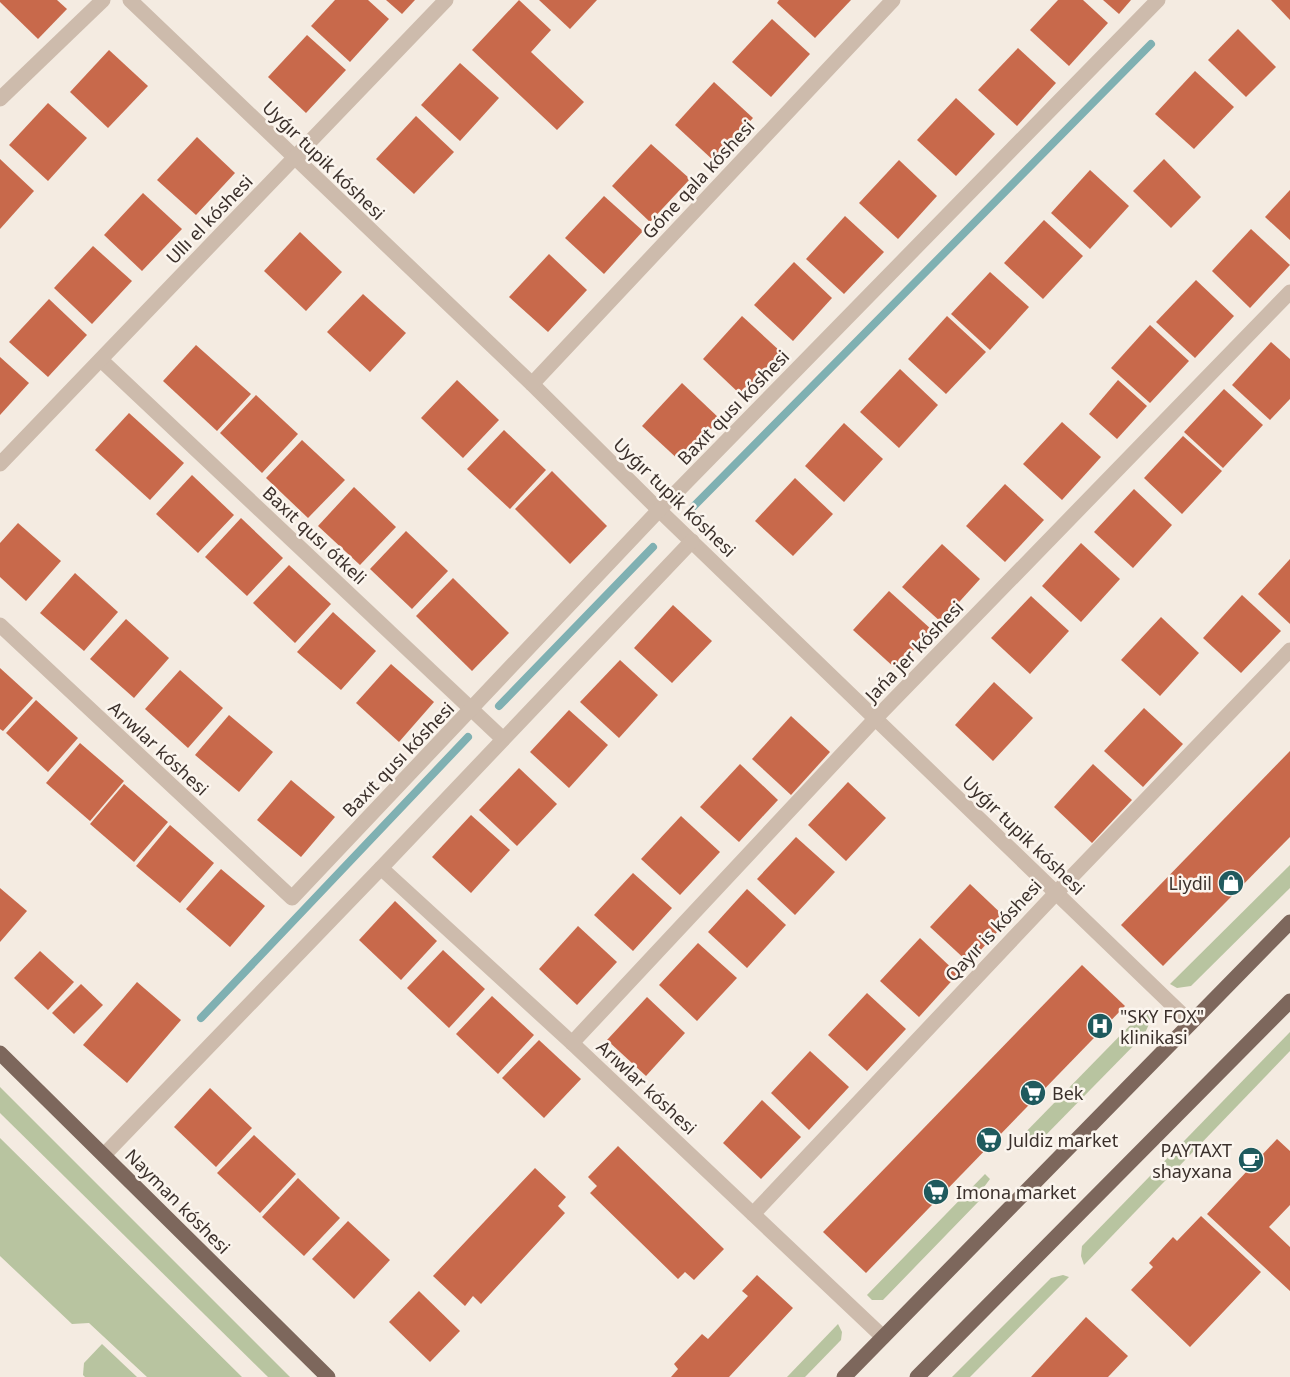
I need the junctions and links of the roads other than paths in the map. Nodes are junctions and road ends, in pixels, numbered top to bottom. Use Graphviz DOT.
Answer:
graph roads {
  1 [pos="103,0"];
  2 [pos="130,0"];
  3 [pos="446,0"];
  4 [pos="893,0"];
  5 [pos="1158,0"];
  6 [pos="0,99"];
  7 [pos="294,159"];
  8 [pos="1290,292"];
  9 [pos="101,360"];
  10 [pos="532,384"];
  11 [pos="0,464"];
  12 [pos="659,510"];
  13 [pos="692,542"];
  14 [pos="0,626"];
  15 [pos="1290,650"];
  16 [pos="472,710"];
  17 [pos="875,719"];
  18 [pos="503,740"];
  19 [pos="381,868"];
  20 [pos="1056,892"];
  21 [pos="292,898"];
  22 [pos="1290,922"];
  23 [pos="1290,1001"];
  24 [pos="1191,1023"];
  25 [pos="572,1043"];
  26 [pos="0,1053"];
  27 [pos="104,1155"];
  28 [pos="753,1214"];
  29 [pos="883,1336"];
  30 [pos="328,1377"];
  31 [pos="844,1377"];
  32 [pos="917,1377"];
  1 -- 6 [label="street"];
  2 -- 7 [label="street, Uyǵır tupik kóshesi"];
  3 -- 7 [label="street, Ullı el kóshesi"];
  4 -- 10 [label="street, Góne qala kóshesi"];
  5 -- 12 [label="street, Baxıt qusı kóshesi"];
  7 -- 9 [label="street, Ullı el kóshesi"];
  7 -- 10 [label="street, Uyǵır tupik kóshesi"];
  8 -- 17 [label="street, Jańa jer kóshesi"];
  9 -- 11 [label="street, Ullı el kóshesi"];
  9 -- 16 [label="street, Baxıt qusı ótkeli"];
  10 -- 12 [label="street, Uyǵır tupik kóshesi"];
  12 -- 13 [label="street, Uyǵır tupik kóshesi"];
  12 -- 16 [label="street, Baxıt qusı kóshesi"];
  13 -- 17 [label="street, Uyǵır tupik kóshesi"];
  13 -- 18 [label="street"];
  14 -- 21 [label="street, Arıwlar kóshesi"];
  15 -- 20 [label="street, Qayır is kóshesi"];
  16 -- 18 [label="street, Baxıt qusı ótkeli"];
  16 -- 21 [label="street, Baxıt qusı kóshesi"];
  17 -- 20 [label="street, Uyǵır tupik kóshesi"];
  17 -- 25 [label="street, Jańa jer kóshesi"];
  18 -- 19 [label="street"];
  19 -- 25 [label="street, Arıwlar kóshesi"];
  19 -- 27 [label="street"];
  20 -- 24 [label="street, Uyǵır tupik kóshesi"];
  20 -- 28 [label="street, Qayır is kóshesi"];
  22 -- 24 [label="main road"];
  23 -- 32 [label="main road"];
  24 -- 29 [label="main road"];
  25 -- 28 [label="street, Arıwlar kóshesi"];
  26 -- 27 [label="main road, Nayman kóshesi"];
  27 -- 30 [label="main road, Nayman kóshesi"];
  28 -- 29 [label="street, Arıwlar kóshesi"];
  29 -- 31 [label="main road"];
}
